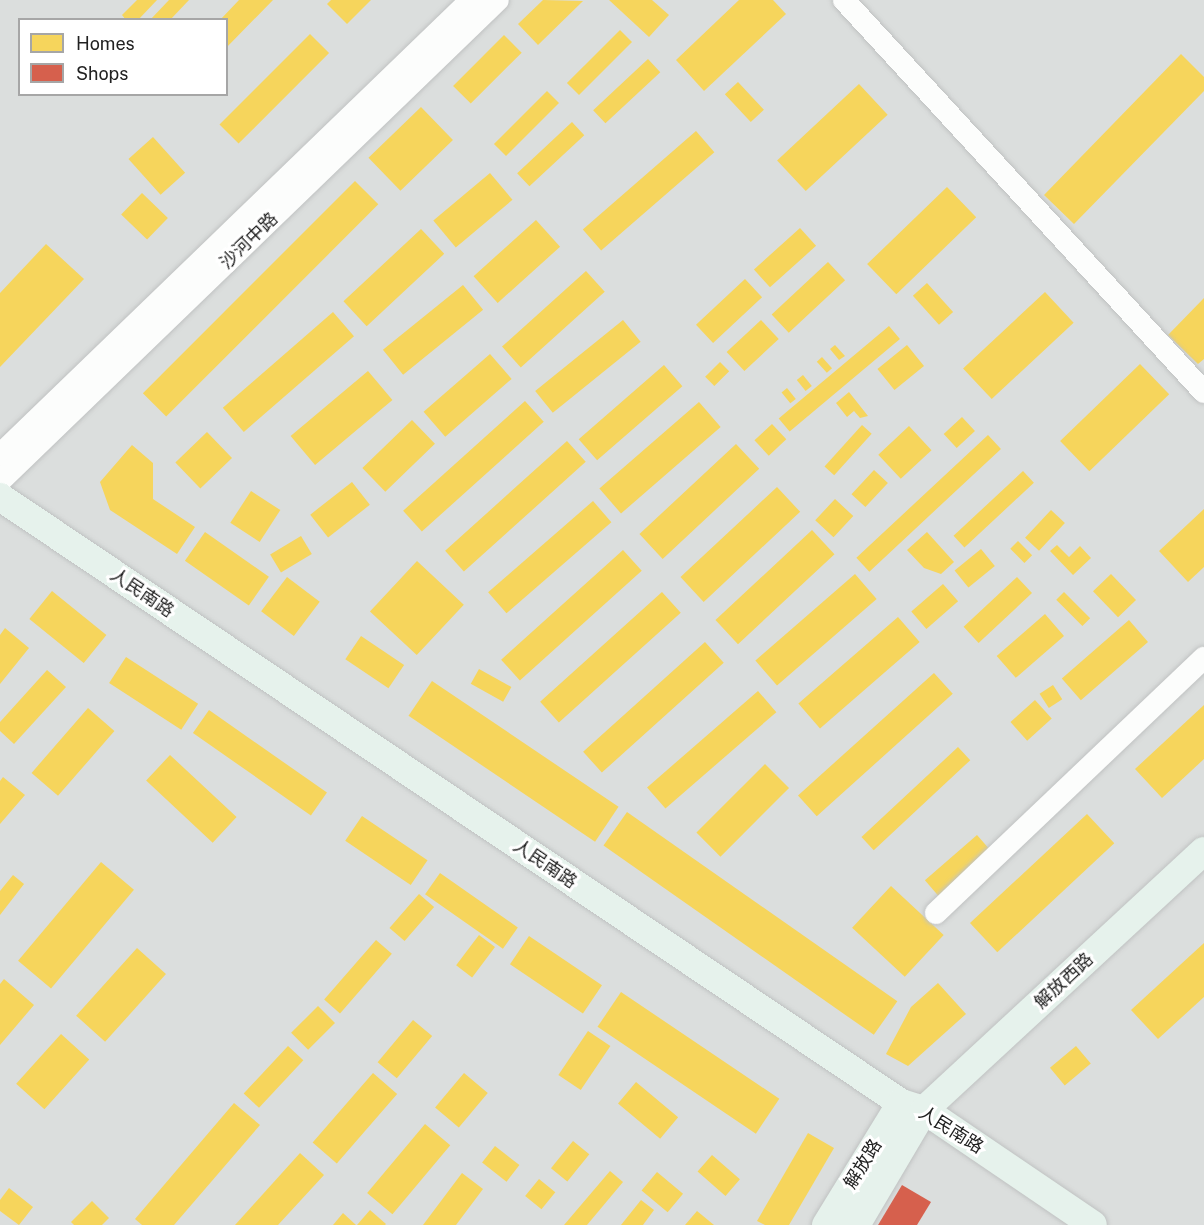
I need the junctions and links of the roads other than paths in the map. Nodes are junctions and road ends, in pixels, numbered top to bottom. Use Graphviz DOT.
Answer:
graph roads {
  1 [pos="471,0"];
  2 [pos="498,0"];
  3 [pos="844,0"];
  4 [pos="1204,392"];
  5 [pos="0,454"];
  6 [pos="0,481"];
  7 [pos="0,497"];
  8 [pos="1204,658"];
  9 [pos="1204,851"];
  10 [pos="936,913"];
  11 [pos="913,1107"];
  12 [pos="826,1225"];
  13 [pos="856,1225"];
  14 [pos="1093,1225"];
  1 -- 5 [label="street, 沙河中路"];
  2 -- 6 [label="street, 沙河中路"];
  3 -- 4 [label="street"];
  7 -- 11 [label="main road, 人民南路"];
  8 -- 10 [label="street"];
  9 -- 11 [label="main road, 解放西路"];
  11 -- 12 [label="main road, 解放路"];
  11 -- 13 [label="main road, 解放路"];
  11 -- 14 [label="main road, 人民南路"];
}
